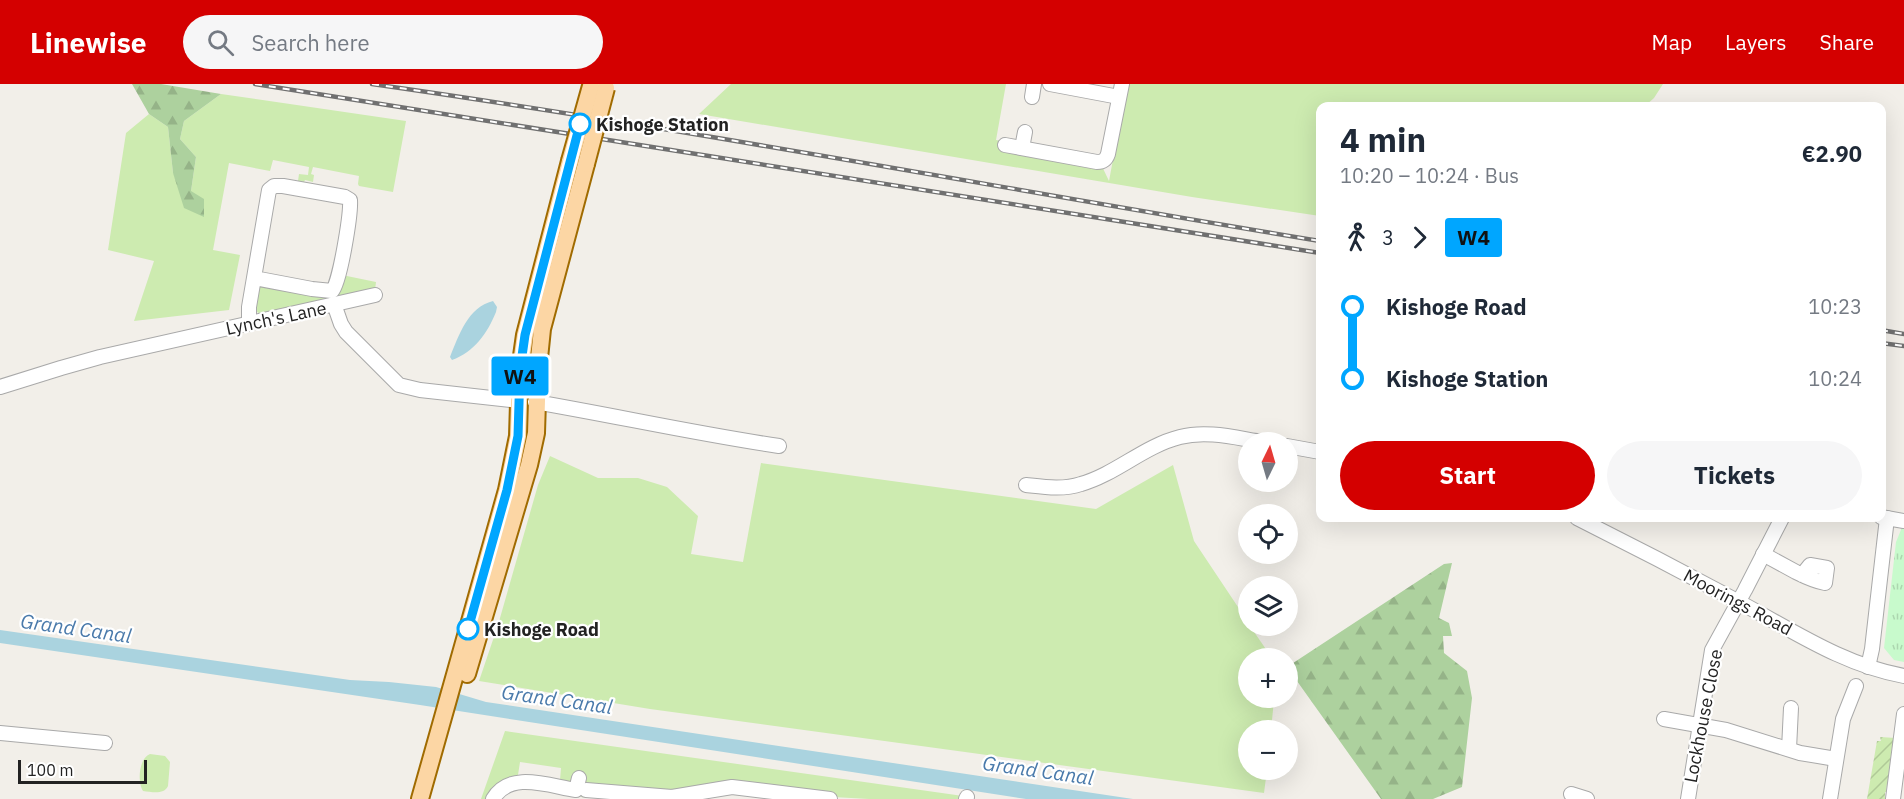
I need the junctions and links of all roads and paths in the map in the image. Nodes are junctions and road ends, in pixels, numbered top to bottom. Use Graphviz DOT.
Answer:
graph roads {
  1 [pos="1050,84"];
  2 [pos="599,86"];
  3 [pos="1120,91"];
  4 [pos="1025,132"];
  5 [pos="1005,145"];
  6 [pos="1022,148"];
  7 [pos="254,278"];
  8 [pos="375,295"];
  9 [pos="334,304"];
  10 [pos="249,324"];
  11 [pos="0,387"];
  12 [pos="527,401"];
  13 [pos="1238,438"];
  14 [pos="779,446"];
  15 [pos="1298,448"];
  16 [pos="1316,451"];
  17 [pos="1026,485"];
  18 [pos="1886,518"];
  19 [pos="1584,522"];
  20 [pos="1780,522"];
  21 [pos="1884,522"];
  22 [pos="1904,522"];
  23 [pos="1763,554"];
  24 [pos="1802,575"];
  25 [pos="1739,602"];
  26 [pos="1868,667"];
  27 [pos="1904,676"];
  28 [pos="1856,687"];
  29 [pos="1791,708"];
  30 [pos="1899,717"];
  31 [pos="1664,719"];
  32 [pos="1700,725"];
  33 [pos="0,733"];
  34 [pos="443,737"];
  35 [pos="105,743"];
  36 [pos="1789,749"];
  37 [pos="1836,759"];
  38 [pos="732,793"];
  39 [pos="1571,794"];
  40 [pos="636,797"];
  41 [pos="420,799"];
  42 [pos="431,799"];
  43 [pos="493,799"];
  44 [pos="830,799"];
  45 [pos="1587,799"];
  46 [pos="1688,799"];
  47 [pos="1830,799"];
  48 [pos="1893,799"];
  1 -- 3 [label="street"];
  2 -- 12 [label="main road, bridge"];
  3 -- 6 [label="street"];
  4 -- 6 [label="street"];
  5 -- 6 [label="street"];
  7 -- 7 [label="street"];
  7 -- 10 [label="street"];
  8 -- 9 [label="street"];
  9 -- 10 [label="street, Lynch's Lane"];
  9 -- 12 [label="street, Lynch's Lane"];
  10 -- 11 [label="street, Lynch's Lane"];
  12 -- 14 [label="street, Lynch's Lane"];
  12 -- 34 [label="main road"];
  13 -- 17 [label="street"];
  15 -- 16 [label="street"];
  18 -- 22 [label="street"];
  19 -- 25 [label="street, Moorings Road"];
  20 -- 23 [label="street, Lockhouse Close"];
  21 -- 26 [label="street"];
  23 -- 24 [label="street"];
  23 -- 25 [label="street, Lockhouse Close"];
  25 -- 26 [label="street, Moorings Road"];
  25 -- 32 [label="street, Lockhouse Close"];
  26 -- 27 [label="street, Moorings Road"];
  28 -- 37 [label="street"];
  29 -- 36 [label="street"];
  30 -- 48 [label="street"];
  31 -- 32 [label="street"];
  32 -- 36 [label="street"];
  32 -- 46 [label="street, Lockhouse Close"];
  33 -- 35 [label="street"];
  34 -- 41 [label="main road"];
  34 -- 42 [label="main road"];
  36 -- 37 [label="street"];
  37 -- 47 [label="street"];
  38 -- 40 [label="street"];
  38 -- 44 [label="street"];
  39 -- 45 [label="street"];
  40 -- 43 [label="street"];
}
